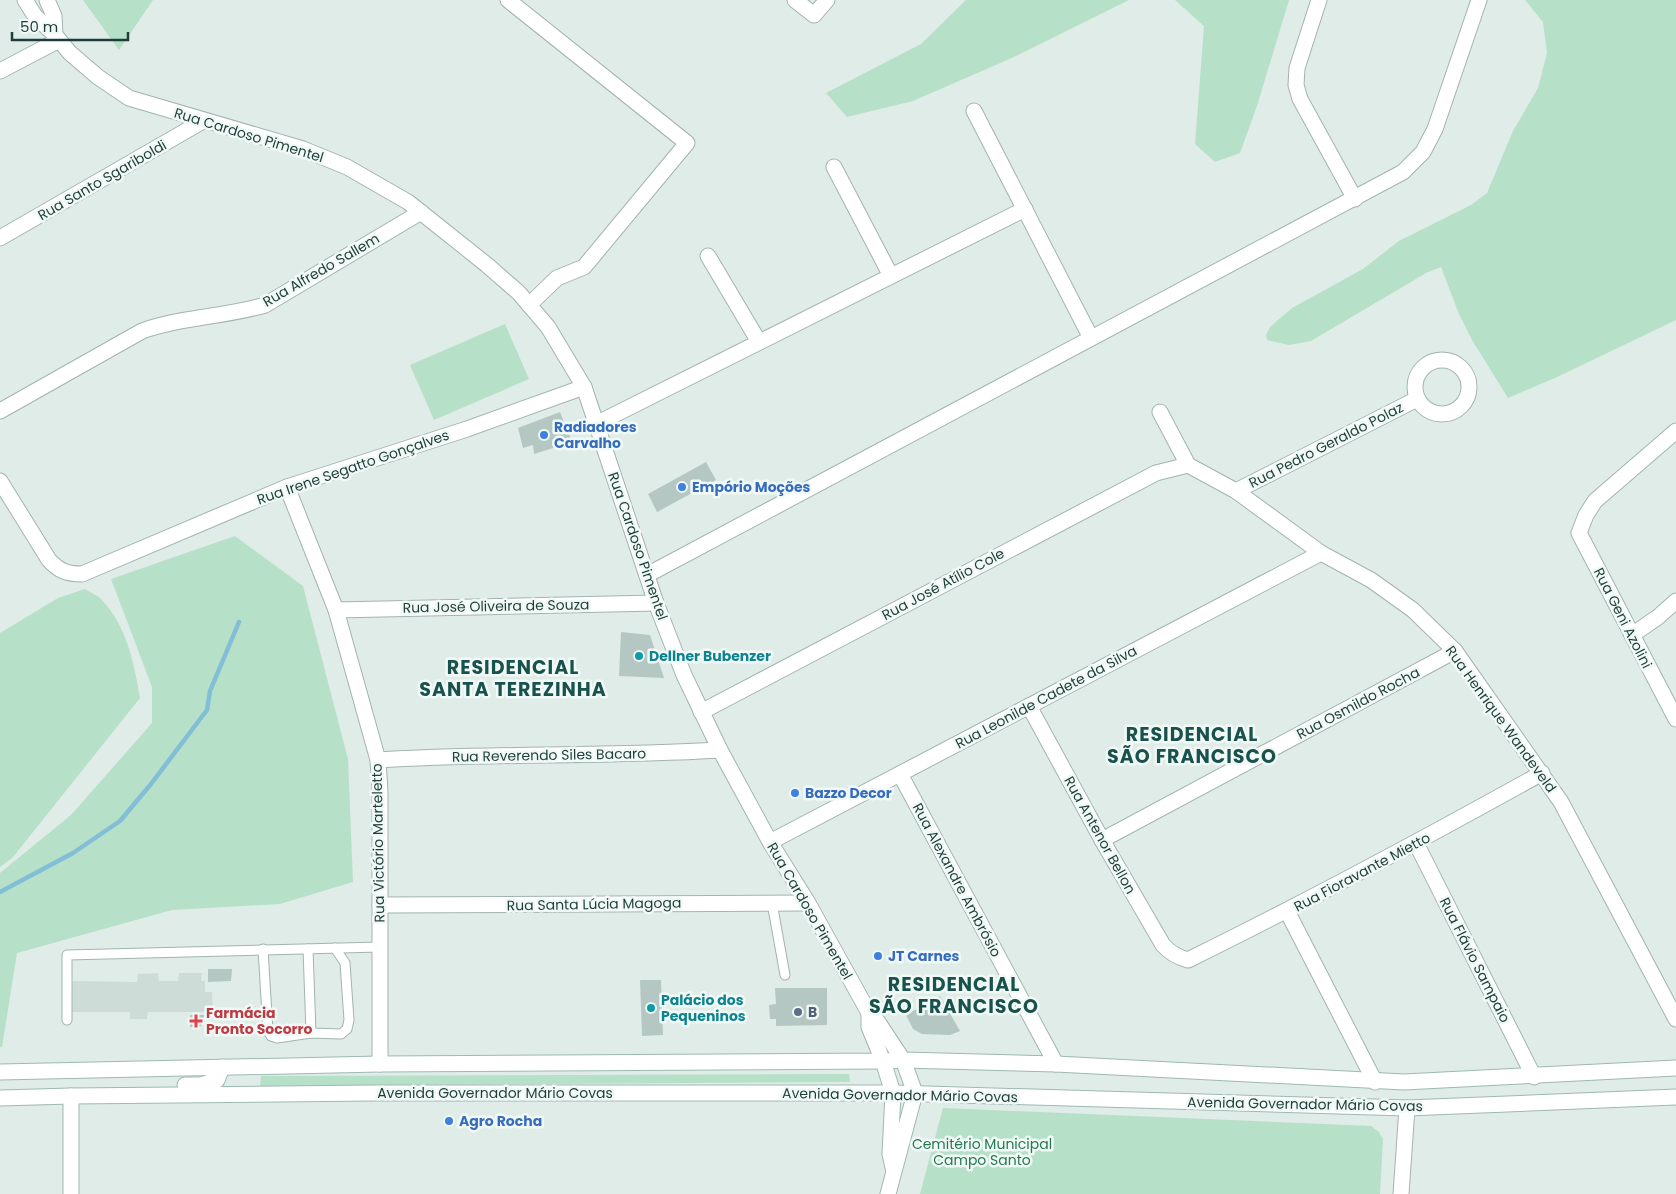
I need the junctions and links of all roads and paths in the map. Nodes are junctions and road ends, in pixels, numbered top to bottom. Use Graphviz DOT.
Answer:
graph roads {
  1 [pos="25,0"];
  2 [pos="48,0"];
  3 [pos="508,0"];
  4 [pos="795,0"];
  5 [pos="827,0"];
  6 [pos="1319,0"];
  7 [pos="1479,0"];
  8 [pos="57,38"];
  9 [pos="0,71"];
  10 [pos="974,111"];
  11 [pos="204,121"];
  12 [pos="834,167"];
  13 [pos="1355,199"];
  14 [pos="1024,209"];
  15 [pos="421,212"];
  16 [pos="0,238"];
  17 [pos="708,256"];
  18 [pos="891,276"];
  19 [pos="529,305"];
  20 [pos="1091,338"];
  21 [pos="759,342"];
  22 [pos="584,387"];
  23 [pos="1417,399"];
  24 [pos="0,411"];
  25 [pos="1160,412"];
  26 [pos="596,424"];
  27 [pos="1676,432"];
  28 [pos="1188,465"];
  29 [pos="0,481"];
  30 [pos="287,487"];
  31 [pos="1236,491"];
  32 [pos="1322,553"];
  33 [pos="647,575"];
  34 [pos="1676,601"];
  35 [pos="656,603"];
  36 [pos="336,610"];
  37 [pos="1632,635"];
  38 [pos="1455,651"];
  39 [pos="1029,706"];
  40 [pos="701,712"];
  41 [pos="1676,719"];
  42 [pos="720,750"];
  43 [pos="378,760"];
  44 [pos="1542,773"];
  45 [pos="900,774"];
  46 [pos="1102,840"];
  47 [pos="770,842"];
  48 [pos="1416,843"];
  49 [pos="772,903"];
  50 [pos="808,903"];
  51 [pos="380,906"];
  52 [pos="1287,911"];
  53 [pos="380,947"];
  54 [pos="335,948"];
  55 [pos="263,949"];
  56 [pos="308,949"];
  57 [pos="1178,957"];
  58 [pos="785,975"];
  59 [pos="869,1013"];
  60 [pos="1676,1019"];
  61 [pos="67,1020"];
  62 [pos="310,1033"];
  63 [pos="904,1060"];
  64 [pos="882,1062"];
  65 [pos="380,1064"];
  66 [pos="1056,1064"];
  67 [pos="222,1067"];
  68 [pos="1676,1068"];
  69 [pos="0,1072"];
  70 [pos="1534,1077"];
  71 [pos="1375,1082"];
  72 [pos="893,1093"];
  73 [pos="915,1093"];
  74 [pos="124,1095"];
  75 [pos="71,1096"];
  76 [pos="0,1098"];
  77 [pos="1676,1098"];
  78 [pos="1407,1108"];
  79 [pos="894,1172"];
  80 [pos="71,1194"];
  81 [pos="888,1194"];
  82 [pos="1401,1194"];
  1 -- 8 [label="street, Rua Cardoso Pimentel"];
  2 -- 8 [label="street"];
  3 -- 19 [label="street"];
  4 -- 5 [label="street"];
  6 -- 13 [label="street"];
  7 -- 13 [label="street"];
  8 -- 9 [label="street"];
  8 -- 11 [label="street, Rua Cardoso Pimentel"];
  10 -- 14 [label="street"];
  11 -- 15 [label="street, Rua Cardoso Pimentel"];
  11 -- 16 [label="street, Rua Santo Sgariboldi"];
  12 -- 18 [label="street"];
  13 -- 20 [label="street"];
  14 -- 18 [label="street"];
  14 -- 20 [label="street"];
  15 -- 19 [label="street, Rua Cardoso Pimentel"];
  15 -- 24 [label="street, Rua Alfredo Sallem"];
  17 -- 21 [label="street"];
  18 -- 21 [label="street"];
  19 -- 22 [label="street, Rua Cardoso Pimentel"];
  20 -- 33 [label="street"];
  21 -- 26 [label="street"];
  22 -- 26 [label="street, Rua Cardoso Pimentel"];
  22 -- 30 [label="street, Rua Irene Segatto Gonçalves"];
  23 -- 31 [label="street, Rua Pedro Geraldo Polaz"];
  25 -- 28 [label="street"];
  26 -- 33 [label="street, Rua Cardoso Pimentel"];
  27 -- 37 [label="street, Rua Geni Azolini"];
  28 -- 31 [label="street, Rua Henrique Wandeveld"];
  28 -- 40 [label="street, Rua José Atílio Cole"];
  29 -- 30 [label="street, Rua Irene Segatto Gonçalves"];
  30 -- 36 [label="street, Rua Victório Marteletto"];
  31 -- 32 [label="street, Rua Henrique Wandeveld"];
  32 -- 38 [label="street, Rua Henrique Wandeveld"];
  32 -- 39 [label="street, Rua Leonilde Cadete da Silva"];
  33 -- 35 [label="street, Rua Cardoso Pimentel"];
  34 -- 37 [label="street"];
  35 -- 36 [label="street, Rua José Oliveira de Souza"];
  35 -- 40 [label="street, Rua Cardoso Pimentel"];
  36 -- 43 [label="street, Rua Victório Marteletto"];
  37 -- 41 [label="street, Rua Geni Azolini"];
  38 -- 44 [label="street, Rua Henrique Wandeveld"];
  38 -- 46 [label="street, Rua Osmildo Rocha"];
  39 -- 45 [label="street, Rua Leonilde Cadete da Silva"];
  39 -- 46 [label="street, Rua Antenor Bellon"];
  40 -- 42 [label="street, Rua Cardoso Pimentel"];
  42 -- 43 [label="street, Rua Reverendo Siles Bacaro"];
  42 -- 47 [label="street, Rua Cardoso Pimentel"];
  43 -- 51 [label="street, Rua Victório Marteletto"];
  44 -- 48 [label="street, Rua Fioravante Mietto"];
  44 -- 60 [label="street, Rua Henrique Wandeveld"];
  45 -- 47 [label="street, Rua Leonilde Cadete da Silva"];
  45 -- 66 [label="street, Rua Alexandre Ambrósio"];
  46 -- 57 [label="street, Rua Antenor Bellon"];
  47 -- 50 [label="street, Rua Cardoso Pimentel"];
  48 -- 52 [label="street, Rua Fioravante Mietto"];
  48 -- 70 [label="street, Rua Flávio Sampaio"];
  49 -- 50 [label="street, Rua Santa Lúcia Magoga"];
  49 -- 51 [label="street, Rua Santa Lúcia Magoga"];
  49 -- 58 [label="lane"];
  50 -- 59 [label="street, Rua Cardoso Pimentel"];
  51 -- 53 [label="street, Rua Victório Marteletto"];
  52 -- 57 [label="street, Rua Fioravante Mietto"];
  52 -- 71 [label="street"];
  53 -- 54 [label="lane"];
  53 -- 65 [label="street, Rua Victório Marteletto"];
  54 -- 56 [label="lane"];
  54 -- 62 [label="lane"];
  55 -- 56 [label="lane"];
  55 -- 61 [label="lane"];
  55 -- 62 [label="lane"];
  56 -- 62 [label="lane"];
  59 -- 63 [label="street, Rua Cardoso Pimentel"];
  59 -- 64 [label="street, Rua Cardoso Pimentel"];
  63 -- 64 [label="street, Avenida Governador Mário Covas"];
  63 -- 66 [label="street, Avenida Governador Mário Covas"];
  63 -- 73 [label="street, Rua Cardoso Pimentel"];
  64 -- 65 [label="street, Avenida Governador Mário Covas"];
  64 -- 72 [label="street, Rua Cardoso Pimentel"];
  65 -- 67 [label="street, Avenida Governador Mário Covas"];
  66 -- 71 [label="street, Avenida Governador Mário Covas"];
  67 -- 69 [label="street, Avenida Governador Mário Covas"];
  67 -- 74 [label="street, Avenida Governador Mário Covas"];
  68 -- 70 [label="street, Avenida Governador Mário Covas"];
  70 -- 71 [label="street, Avenida Governador Mário Covas"];
  72 -- 73 [label="street, Avenida Governador Mário Covas"];
  72 -- 74 [label="street, Avenida Governador Mário Covas"];
  72 -- 79 [label="street, Rua Cardoso Pimentel"];
  73 -- 78 [label="street, Avenida Governador Mário Covas"];
  73 -- 79 [label="street, Rua Cardoso Pimentel"];
  74 -- 75 [label="street, Avenida Governador Mário Covas"];
  75 -- 76 [label="street, Avenida Governador Mário Covas"];
  75 -- 80 [label="street"];
  77 -- 78 [label="street, Avenida Governador Mário Covas"];
  78 -- 82 [label="street"];
  79 -- 81 [label="street, Rua Cardoso Pimentel"];
}
